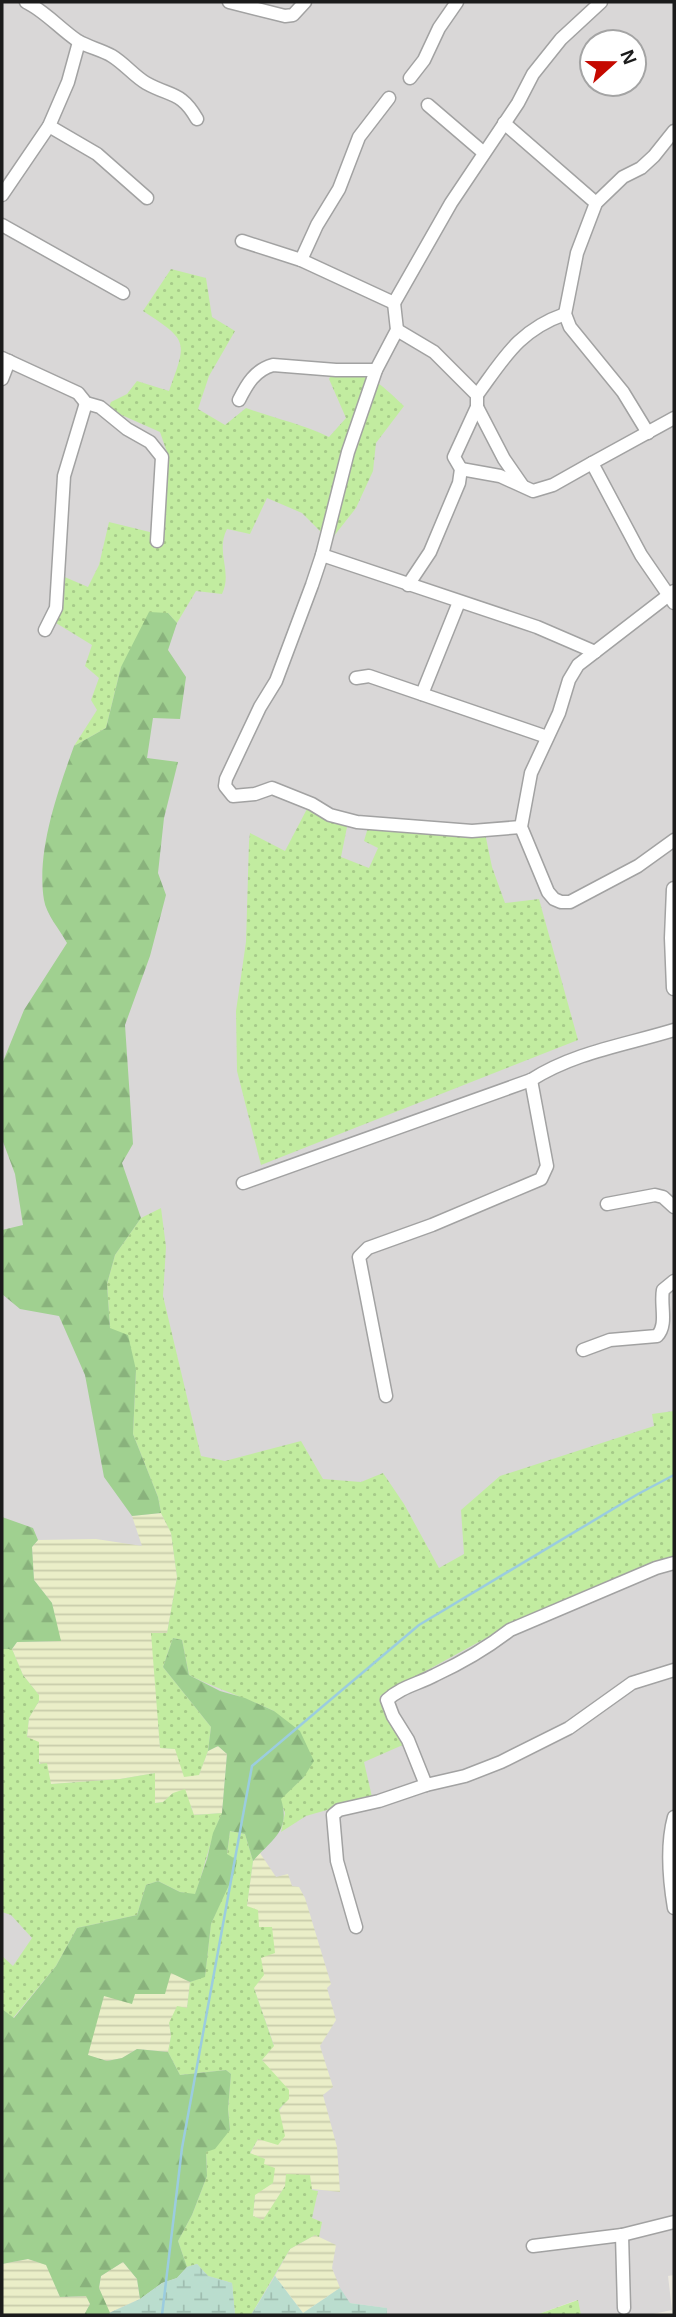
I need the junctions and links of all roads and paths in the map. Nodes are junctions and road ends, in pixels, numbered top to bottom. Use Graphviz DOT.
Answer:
graph roads {
  1 [pos="229,2"];
  2 [pos="305,2"];
  3 [pos="457,2"];
  4 [pos="601,2"];
  5 [pos="30,3"];
  6 [pos="79,42"];
  7 [pos="410,78"];
  8 [pos="389,98"];
  9 [pos="428,105"];
  10 [pos="197,119"];
  11 [pos="504,123"];
  12 [pos="49,126"];
  13 [pos="674,131"];
  14 [pos="484,153"];
  15 [pos="2,195"];
  16 [pos="147,198"];
  17 [pos="596,203"];
  18 [pos="2,225"];
  19 [pos="242,241"];
  20 [pos="301,260"];
  21 [pos="123,293"];
  22 [pos="394,303"];
  23 [pos="565,314"];
  24 [pos="397,330"];
  25 [pos="5,359"];
  26 [pos="376,370"];
  27 [pos="2,379"];
  28 [pos="239,400"];
  29 [pos="477,401"];
  30 [pos="86,404"];
  31 [pos="674,418"];
  32 [pos="648,433"];
  33 [pos="592,463"];
  34 [pos="461,470"];
  35 [pos="523,485"];
  36 [pos="158,541"];
  37 [pos="322,555"];
  38 [pos="408,585"];
  39 [pos="672,596"];
  40 [pos="459,602"];
  41 [pos="45,629"];
  42 [pos="595,652"];
  43 [pos="356,678"];
  44 [pos="422,694"];
  45 [pos="547,737"];
  46 [pos="521,827"];
  47 [pos="674,840"];
  48 [pos="674,889"];
  49 [pos="674,985"];
  50 [pos="674,1030"];
  51 [pos="531,1080"];
  52 [pos="243,1183"];
  53 [pos="607,1204"];
  54 [pos="674,1207"];
  55 [pos="674,1281"];
  56 [pos="583,1350"];
  57 [pos="386,1395"];
  58 [pos="674,1563"];
  59 [pos="674,1670"];
  60 [pos="426,1785"];
  61 [pos="674,1817"];
  62 [pos="672,1878"];
  63 [pos="674,1908"];
  64 [pos="356,1927"];
  65 [pos="674,2222"];
  66 [pos="622,2235"];
  67 [pos="533,2246"];
  68 [pos="624,2308"];
  1 -- 2 [label="street"];
  3 -- 7 [label="street"];
  4 -- 11 [label="street"];
  5 -- 6 [label="street"];
  6 -- 10 [label="street"];
  6 -- 12 [label="street"];
  8 -- 20 [label="street"];
  9 -- 14 [label="street"];
  11 -- 14 [label="street"];
  11 -- 17 [label="street"];
  12 -- 15 [label="street"];
  12 -- 16 [label="street"];
  13 -- 17 [label="street"];
  14 -- 22 [label="street"];
  17 -- 23 [label="street"];
  18 -- 21 [label="street"];
  19 -- 20 [label="street"];
  20 -- 22 [label="street"];
  22 -- 24 [label="street"];
  23 -- 29 [label="street"];
  23 -- 32 [label="street"];
  24 -- 26 [label="street"];
  24 -- 29 [label="street"];
  25 -- 27 [label="street"];
  25 -- 30 [label="street"];
  26 -- 28 [label="street"];
  26 -- 37 [label="street"];
  29 -- 34 [label="street"];
  29 -- 35 [label="street"];
  30 -- 36 [label="street"];
  30 -- 41 [label="street"];
  31 -- 32 [label="street"];
  32 -- 33 [label="street"];
  33 -- 35 [label="street"];
  33 -- 39 [label="street"];
  34 -- 35 [label="street"];
  34 -- 38 [label="street"];
  37 -- 38 [label="street"];
  37 -- 46 [label="street"];
  38 -- 40 [label="street"];
  39 -- 42 [label="street"];
  40 -- 42 [label="street"];
  40 -- 44 [label="street"];
  42 -- 45 [label="street"];
  43 -- 44 [label="street"];
  44 -- 45 [label="street"];
  45 -- 46 [label="street"];
  46 -- 47 [label="street"];
  48 -- 49 [label="street"];
  50 -- 51 [label="street"];
  51 -- 52 [label="street"];
  51 -- 57 [label="street"];
  53 -- 54 [label="street"];
  55 -- 56 [label="street"];
  58 -- 60 [label="street"];
  59 -- 60 [label="street"];
  60 -- 64 [label="street"];
  61 -- 62 [label="street"];
  62 -- 63 [label="street"];
  65 -- 66 [label="street"];
  66 -- 67 [label="street"];
  66 -- 68 [label="street"];
}
